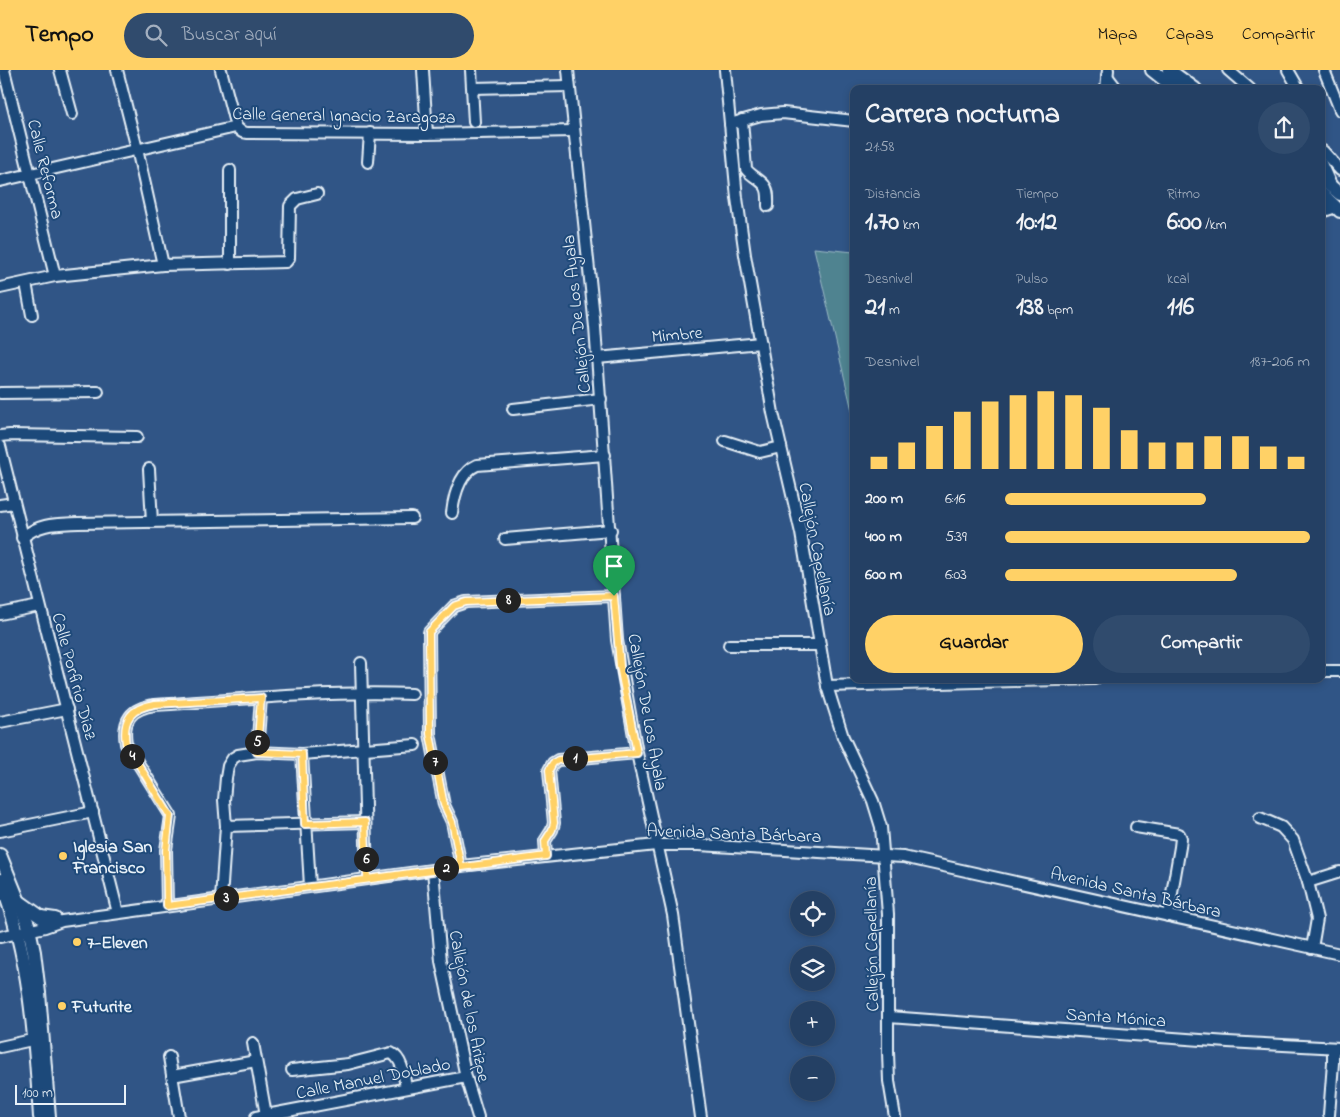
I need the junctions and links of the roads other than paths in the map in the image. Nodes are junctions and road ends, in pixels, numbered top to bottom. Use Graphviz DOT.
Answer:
graph roads {
  1 [pos="4,70"];
  2 [pos="60,70"];
  3 [pos="117,70"];
  4 [pos="221,70"];
  5 [pos="423,70"];
  6 [pos="471,70"];
  7 [pos="568,70"];
  8 [pos="726,70"];
  9 [pos="1152,70"];
  10 [pos="1169,70"];
  11 [pos="1228,70"];
  12 [pos="1288,70"];
  13 [pos="1324,70"];
  14 [pos="1108,73"];
  15 [pos="1115,85"];
  16 [pos="1171,85"];
  17 [pos="1190,85"];
  18 [pos="1245,85"];
  19 [pos="1297,85"];
  20 [pos="569,86"];
  21 [pos="473,88"];
  22 [pos="1340,110"];
  23 [pos="72,114"];
  24 [pos="742,120"];
  25 [pos="850,121"];
  26 [pos="474,122"];
  27 [pos="730,124"];
  28 [pos="236,127"];
  29 [pos="573,131"];
  30 [pos="370,133"];
  31 [pos="427,134"];
  32 [pos="137,149"];
  33 [pos="1325,153"];
  34 [pos="368,162"];
  35 [pos="230,170"];
  36 [pos="1340,170"];
  37 [pos="30,174"];
  38 [pos="0,180"];
  39 [pos="1328,187"];
  40 [pos="317,194"];
  41 [pos="768,206"];
  42 [pos="1338,209"];
  43 [pos="1325,211"];
  44 [pos="163,264"];
  45 [pos="230,264"];
  46 [pos="55,276"];
  47 [pos="26,283"];
  48 [pos="0,288"];
  49 [pos="32,316"];
  50 [pos="761,342"];
  51 [pos="597,358"];
  52 [pos="98,392"];
  53 [pos="0,393"];
  54 [pos="601,398"];
  55 [pos="513,409"];
  56 [pos="0,436"];
  57 [pos="137,437"];
  58 [pos="725,441"];
  59 [pos="0,446"];
  60 [pos="780,447"];
  61 [pos="605,454"];
  62 [pos="3,469"];
  63 [pos="149,469"];
  64 [pos="14,503"];
  65 [pos="0,506"];
  66 [pos="452,513"];
  67 [pos="412,518"];
  68 [pos="152,522"];
  69 [pos="610,530"];
  70 [pos="22,538"];
  71 [pos="505,539"];
  72 [pos="614,596"];
  73 [pos="39,606"];
  74 [pos="0,614"];
  75 [pos="819,644"];
  76 [pos="729,645"];
  77 [pos="361,663"];
  78 [pos="1340,671"];
  79 [pos="1325,672"];
  80 [pos="870,683"];
  81 [pos="827,686"];
  82 [pos="362,693"];
  83 [pos="412,694"];
  84 [pos="261,698"];
  85 [pos="67,709"];
  86 [pos="0,722"];
  87 [pos="415,745"];
  88 [pos="363,750"];
  89 [pos="257,752"];
  90 [pos="637,753"];
  91 [pos="302,754"];
  92 [pos="93,812"];
  93 [pos="1260,818"];
  94 [pos="365,822"];
  95 [pos="305,824"];
  96 [pos="226,826"];
  97 [pos="1136,827"];
  98 [pos="0,830"];
  99 [pos="656,844"];
  100 [pos="0,855"];
  101 [pos="546,856"];
  102 [pos="885,856"];
  103 [pos="461,866"];
  104 [pos="433,870"];
  105 [pos="1340,872"];
  106 [pos="367,879"];
  107 [pos="0,880"];
  108 [pos="1308,882"];
  109 [pos="310,886"];
  110 [pos="221,899"];
  111 [pos="20,902"];
  112 [pos="167,906"];
  113 [pos="118,913"];
  114 [pos="1168,916"];
  115 [pos="58,920"];
  116 [pos="23,928"];
  117 [pos="0,937"];
  118 [pos="1312,948"];
  119 [pos="1340,954"];
  120 [pos="889,1017"];
  121 [pos="38,1039"];
  122 [pos="252,1043"];
  123 [pos="0,1047"];
  124 [pos="1336,1048"];
  125 [pos="169,1057"];
  126 [pos="256,1061"];
  127 [pos="292,1070"];
  128 [pos="172,1076"];
  129 [pos="466,1077"];
  130 [pos="406,1088"];
  131 [pos="278,1115"];
  132 [pos="1328,1115"];
  133 [pos="261,1116"];
  134 [pos="40,1117"];
  135 [pos="49,1117"];
  136 [pos="179,1117"];
  137 [pos="478,1117"];
  138 [pos="701,1117"];
  139 [pos="895,1117"];
  1 -- 37 [label="street, Calle Reforma"];
  2 -- 23 [label="street"];
  3 -- 32 [label="street"];
  4 -- 28 [label="street"];
  5 -- 31 [label="street"];
  6 -- 21 [label="street"];
  7 -- 20 [label="street, Callejón De Los Ayala"];
  8 -- 27 [label="street, Callejón Capellanía"];
  9 -- 16 [label="main road"];
  10 -- 17 [label="main road"];
  11 -- 18 [label="street"];
  12 -- 19 [label="street"];
  13 -- 22 [label="street"];
  14 -- 15 [label="street"];
  20 -- 21 [label="street"];
  20 -- 29 [label="street, Callejón De Los Ayala"];
  21 -- 26 [label="street"];
  24 -- 25 [label="street"];
  24 -- 27 [label="street"];
  24 -- 41 [label="street"];
  27 -- 50 [label="street, Callejón Capellanía"];
  28 -- 30 [label="street, Calle General Ignacio Zaragoza"];
  28 -- 32 [label="street, Calle General Ignacio Zaragoza"];
  29 -- 31 [label="street, Calle General Ignacio Zaragoza"];
  29 -- 51 [label="street, Callejón De Los Ayala"];
  30 -- 31 [label="street, Calle General Ignacio Zaragoza"];
  30 -- 34 [label="street"];
  32 -- 37 [label="street, Calle General Ignacio Zaragoza"];
  32 -- 44 [label="street"];
  33 -- 36 [label="street"];
  35 -- 45 [label="street"];
  37 -- 38 [label="street, Calle General Ignacio Zaragoza"];
  37 -- 46 [label="street, Calle Reforma"];
  39 -- 42 [label="main road"];
  40 -- 45 [label="street"];
  42 -- 43 [label="street"];
  44 -- 45 [label="street"];
  44 -- 46 [label="street"];
  46 -- 47 [label="street"];
  47 -- 48 [label="street"];
  47 -- 49 [label="street"];
  50 -- 51 [label="street, Mimbre"];
  50 -- 60 [label="street, Callejón Capellanía"];
  51 -- 54 [label="street, Callejón De Los Ayala"];
  52 -- 53 [label="street"];
  54 -- 55 [label="street"];
  54 -- 61 [label="street, Callejón De Los Ayala"];
  56 -- 57 [label="street"];
  58 -- 60 [label="street"];
  59 -- 62 [label="street, Calle Porfirio Díaz"];
  60 -- 75 [label="street, Callejón Capellanía"];
  61 -- 66 [label="street"];
  61 -- 69 [label="street, Callejón De Los Ayala"];
  62 -- 64 [label="street, Calle Porfirio Díaz"];
  63 -- 68 [label="street"];
  64 -- 65 [label="street"];
  64 -- 70 [label="street, Calle Porfirio Díaz"];
  67 -- 68 [label="street"];
  68 -- 70 [label="street"];
  69 -- 71 [label="street"];
  69 -- 72 [label="street, Callejón De Los Ayala"];
  70 -- 73 [label="street, Calle Porfirio Díaz"];
  72 -- 90 [label="street, Callejón De Los Ayala"];
  72 -- 103 [label="street"];
  73 -- 74 [label="street"];
  73 -- 85 [label="street, Calle Porfirio Díaz"];
  75 -- 76 [label="street"];
  75 -- 81 [label="street, Callejón Capellanía"];
  77 -- 82 [label="street"];
  78 -- 79 [label="street"];
  80 -- 81 [label="street"];
  81 -- 102 [label="street, Callejón Capellanía"];
  82 -- 83 [label="street"];
  82 -- 84 [label="street"];
  82 -- 88 [label="street"];
  84 -- 89 [label="street"];
  84 -- 112 [label="street"];
  85 -- 86 [label="street"];
  85 -- 92 [label="street, Calle Porfirio Díaz"];
  87 -- 88 [label="street"];
  88 -- 91 [label="street"];
  88 -- 94 [label="street"];
  89 -- 91 [label="street"];
  89 -- 96 [label="street"];
  90 -- 99 [label="street, Callejón De Los Ayala"];
  90 -- 101 [label="street"];
  91 -- 95 [label="street"];
  92 -- 98 [label="street"];
  92 -- 113 [label="street, Calle Porfirio Díaz"];
  93 -- 108 [label="street"];
  94 -- 95 [label="street"];
  94 -- 106 [label="street"];
  95 -- 96 [label="street"];
  95 -- 109 [label="street"];
  96 -- 110 [label="street"];
  97 -- 114 [label="street"];
  99 -- 101 [label="street, Avenida Santa Bárbara"];
  99 -- 102 [label="street, Avenida Santa Bárbara"];
  99 -- 138 [label="street, Callejón De Los Ayala"];
  100 -- 111 [label="main road"];
  101 -- 103 [label="street, Avenida Santa Bárbara"];
  102 -- 114 [label="street, Avenida Santa Bárbara"];
  102 -- 120 [label="street, Callejón Capellanía"];
  103 -- 104 [label="street, Avenida Santa Bárbara"];
  104 -- 106 [label="street, Avenida Santa Bárbara"];
  104 -- 129 [label="street, Callejón de los Arizpe"];
  105 -- 108 [label="street"];
  106 -- 109 [label="street, Avenida Santa Bárbara"];
  107 -- 116 [label="main road"];
  108 -- 118 [label="street"];
  109 -- 110 [label="street, Avenida Santa Bárbara"];
  110 -- 112 [label="street, Avenida Santa Bárbara"];
  111 -- 115 [label="main road"];
  111 -- 116 [label="main road"];
  112 -- 113 [label="street, Avenida Santa Bárbara"];
  113 -- 115 [label="street, Avenida Santa Bárbara"];
  114 -- 118 [label="street, Avenida Santa Bárbara"];
  115 -- 116 [label="street, Avenida Santa Bárbara"];
  116 -- 117 [label="street, Avenida Santa Bárbara"];
  116 -- 121 [label="main road"];
  118 -- 119 [label="street, Avenida Santa Bárbara"];
  120 -- 124 [label="street, Santa Mónica"];
  120 -- 139 [label="street, Callejón Capellanía"];
  121 -- 123 [label="street"];
  121 -- 134 [label="main road"];
  121 -- 135 [label="main road"];
  122 -- 126 [label="street"];
  124 -- 132 [label="street"];
  125 -- 128 [label="street"];
  126 -- 128 [label="street"];
  126 -- 133 [label="street"];
  127 -- 130 [label="street"];
  128 -- 136 [label="street"];
  129 -- 130 [label="street, Calle Manuel Doblado"];
  129 -- 137 [label="street, Callejón de los Arizpe"];
  130 -- 131 [label="street, Calle Manuel Doblado"];
  131 -- 133 [label="street, Calle Manuel Doblado"];
}
